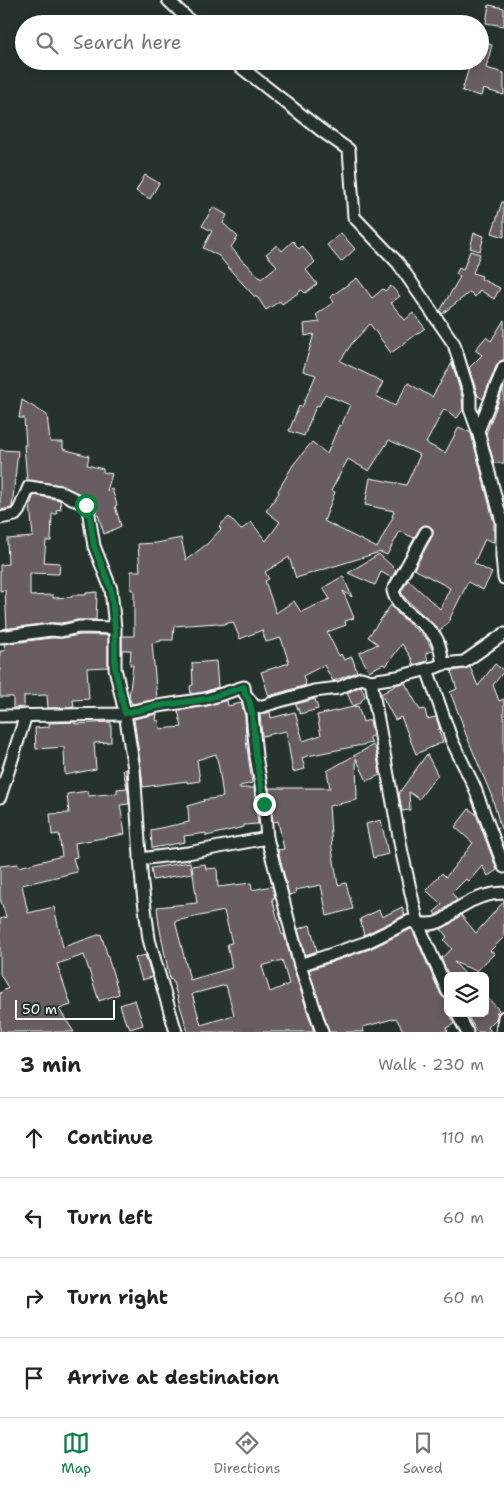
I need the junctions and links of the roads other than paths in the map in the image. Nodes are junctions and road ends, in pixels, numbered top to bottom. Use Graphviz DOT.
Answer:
graph roads {
  1 [pos="168,0"];
  2 [pos="184,15"];
  3 [pos="244,70"];
  4 [pos="504,367"];
  5 [pos="478,431"];
  6 [pos="0,518"];
  7 [pos="426,532"];
  8 [pos="504,578"];
  9 [pos="115,628"];
  10 [pos="504,634"];
  11 [pos="0,637"];
  12 [pos="443,664"];
  13 [pos="427,670"];
  14 [pos="371,681"];
  15 [pos="249,700"];
  16 [pos="125,713"];
  17 [pos="26,715"];
  18 [pos="0,716"];
  19 [pos="0,798"];
  20 [pos="266,838"];
  21 [pos="140,859"];
  22 [pos="504,867"];
  23 [pos="504,893"];
  24 [pos="418,924"];
  25 [pos="300,965"];
  26 [pos="444,983"];
  27 [pos="459,1017"];
  28 [pos="504,1017"];
  29 [pos="176,1032"];
  30 [pos="322,1032"];
  31 [pos="467,1032"];
  32 [pos="502,1032"];
  1 -- 2 [label="street"];
  3 -- 5 [label="street"];
  4 -- 5 [label="street"];
  5 -- 8 [label="street"];
  6 -- 9 [label="street"];
  7 -- 12 [label="street"];
  9 -- 11 [label="street"];
  9 -- 16 [label="street"];
  10 -- 12 [label="street"];
  12 -- 13 [label="street"];
  13 -- 14 [label="street"];
  13 -- 22 [label="street"];
  14 -- 15 [label="street"];
  14 -- 24 [label="street"];
  15 -- 16 [label="street"];
  15 -- 20 [label="street"];
  16 -- 17 [label="street"];
  16 -- 21 [label="street"];
  17 -- 18 [label="street"];
  17 -- 19 [label="street"];
  20 -- 21 [label="street"];
  20 -- 25 [label="street"];
  21 -- 29 [label="street"];
  23 -- 24 [label="street"];
  24 -- 25 [label="street"];
  24 -- 26 [label="street"];
  25 -- 30 [label="street"];
  27 -- 31 [label="street"];
  28 -- 32 [label="street"];
}
